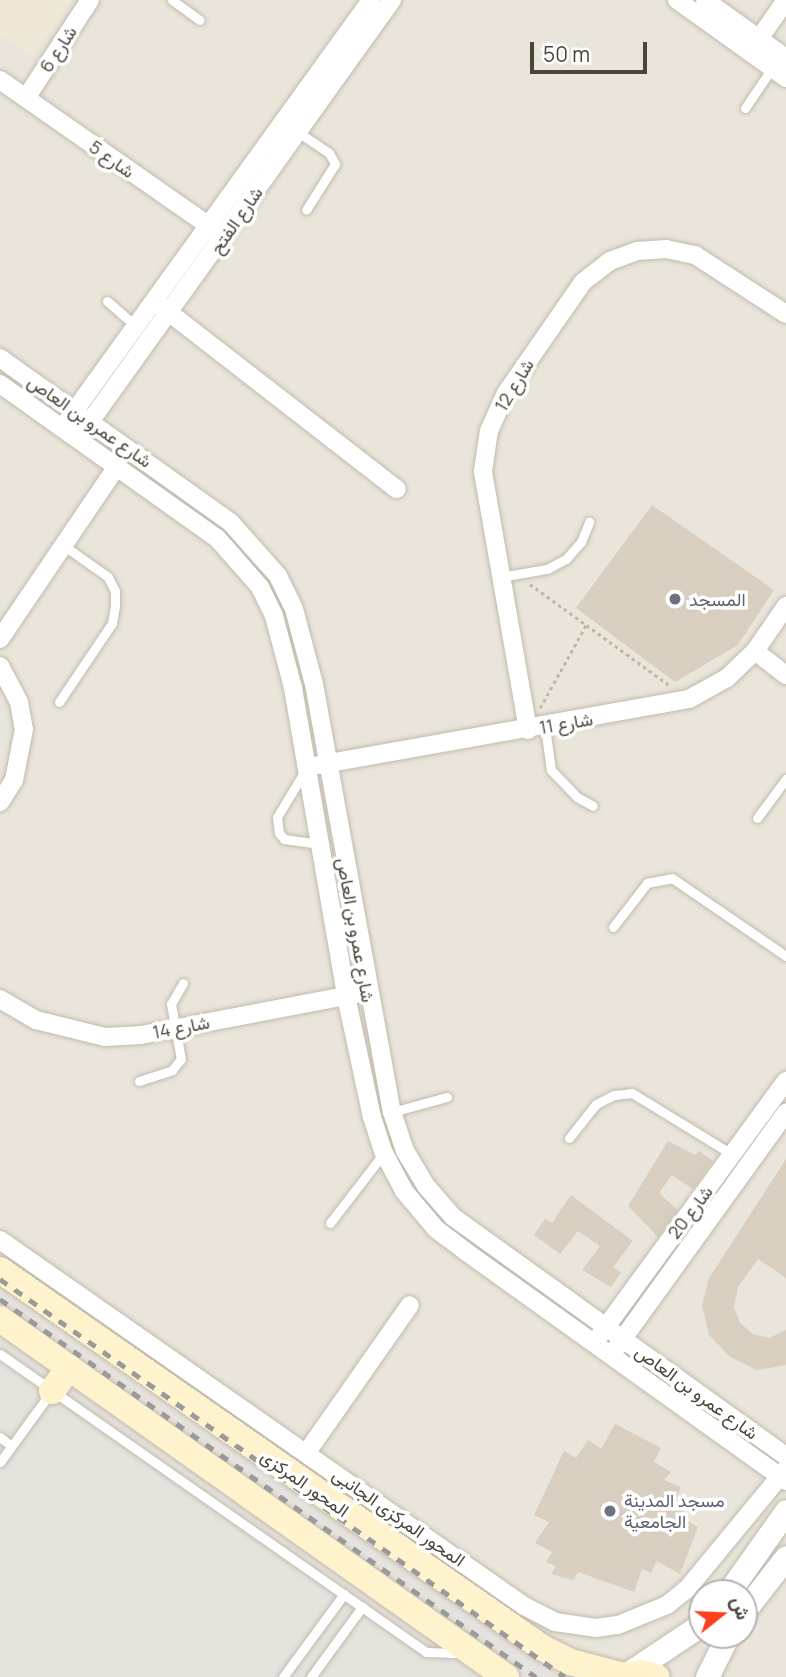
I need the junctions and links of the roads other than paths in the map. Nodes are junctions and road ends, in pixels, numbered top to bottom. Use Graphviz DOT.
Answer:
graph roads {
  1 [pos="90,0"];
  2 [pos="371,0"];
  3 [pos="392,0"];
  4 [pos="677,0"];
  5 [pos="705,0"];
  6 [pos="786,0"];
  7 [pos="175,1"];
  8 [pos="200,20"];
  9 [pos="754,45"];
  10 [pos="781,68"];
  11 [pos="0,80"];
  12 [pos="26,98"];
  13 [pos="745,108"];
  14 [pos="298,132"];
  15 [pos="306,210"];
  16 [pos="218,232"];
  17 [pos="107,301"];
  18 [pos="162,307"];
  19 [pos="786,314"];
  20 [pos="137,327"];
  21 [pos="0,358"];
  22 [pos="0,384"];
  23 [pos="75,411"];
  24 [pos="90,422"];
  25 [pos="62,428"];
  26 [pos="78,438"];
  27 [pos="117,466"];
  28 [pos="397,489"];
  29 [pos="589,522"];
  30 [pos="64,545"];
  31 [pos="508,575"];
  32 [pos="786,606"];
  33 [pos="0,639"];
  34 [pos="755,651"];
  35 [pos="0,666"];
  36 [pos="786,675"];
  37 [pos="59,702"];
  38 [pos="536,728"];
  39 [pos="327,763"];
  40 [pos="307,767"];
  41 [pos="786,779"];
  42 [pos="0,803"];
  43 [pos="593,806"];
  44 [pos="757,818"];
  45 [pos="320,844"];
  46 [pos="613,928"];
  47 [pos="786,956"];
  48 [pos="183,983"];
  49 [pos="367,991"];
  50 [pos="346,996"];
  51 [pos="0,999"];
  52 [pos="176,1028"];
  53 [pos="139,1081"];
  54 [pos="786,1081"];
  55 [pos="447,1097"];
  56 [pos="391,1112"];
  57 [pos="786,1112"];
  58 [pos="569,1138"];
  59 [pos="384,1153"];
  60 [pos="733,1155"];
  61 [pos="330,1223"];
  62 [pos="3,1255"];
  63 [pos="410,1305"];
  64 [pos="0,1319"];
  65 [pos="606,1327"];
  66 [pos="623,1339"];
  67 [pos="594,1344"];
  68 [pos="0,1354"];
  69 [pos="611,1356"];
  70 [pos="69,1368"];
  71 [pos="52,1391"];
  72 [pos="0,1437"];
  73 [pos="11,1446"];
  74 [pos="307,1452"];
  75 [pos="786,1456"];
  76 [pos="0,1462"];
  77 [pos="784,1475"];
  78 [pos="786,1511"];
  79 [pos="786,1557"];
  80 [pos="777,1578"];
  81 [pos="738,1579"];
  82 [pos="344,1594"];
  83 [pos="758,1597"];
  84 [pos="362,1607"];
  85 [pos="517,1616"];
  86 [pos="688,1633"];
  87 [pos="721,1649"];
  88 [pos="469,1650"];
  89 [pos="495,1674"];
  90 [pos="620,1675"];
  91 [pos="283,1677"];
  92 [pos="311,1677"];
  93 [pos="657,1677"];
  94 [pos="708,1677"];
  1 -- 12 [label="street, شارع 6"];
  2 -- 16 [label="street, شارع الفتح"];
  3 -- 14 [label="street, شارع الفتح"];
  4 -- 9 [label="street"];
  5 -- 9 [label="street"];
  6 -- 9 [label="street"];
  7 -- 8 [label="lane"];
  9 -- 10 [label="street"];
  10 -- 13 [label="lane"];
  11 -- 12 [label="street, شارع 5"];
  12 -- 16 [label="street, شارع 5"];
  14 -- 15 [label="lane"];
  14 -- 16 [label="street, شارع الفتح"];
  16 -- 18 [label="street, شارع الفتح"];
  17 -- 20 [label="lane"];
  18 -- 20 [label="street, شارع الفتح"];
  18 -- 24 [label="street, شارع الفتح"];
  18 -- 28 [label="street"];
  19 -- 31 [label="street, شارع 12"];
  20 -- 23 [label="street, شارع الفتح"];
  21 -- 23 [label="street, شارع عمرو بن العاص"];
  22 -- 25 [label="street, شارع عمرو بن العاص"];
  23 -- 24 [label="street, شارع عمرو بن العاص"];
  23 -- 25 [label="street, شارع الفتح"];
  24 -- 26 [label="street, شارع الفتح"];
  24 -- 39 [label="street, شارع عمرو بن العاص"];
  25 -- 26 [label="street, شارع عمرو بن العاص"];
  26 -- 27 [label="street, شارع عمرو بن العاص"];
  27 -- 30 [label="street"];
  27 -- 40 [label="street, شارع عمرو بن العاص"];
  29 -- 31 [label="lane"];
  30 -- 33 [label="street"];
  30 -- 37 [label="lane"];
  31 -- 38 [label="street, شارع 12"];
  32 -- 34 [label="street, شارع 11"];
  34 -- 36 [label="street"];
  34 -- 38 [label="street, شارع 11"];
  35 -- 42 [label="street"];
  38 -- 39 [label="street, شارع 11"];
  38 -- 43 [label="lane"];
  39 -- 40 [label="street, شارع 11"];
  39 -- 49 [label="street, شارع عمرو بن العاص"];
  40 -- 45 [label="street, شارع عمرو بن العاص"];
  40 -- 45 [label="lane"];
  41 -- 44 [label="lane"];
  45 -- 50 [label="street, شارع عمرو بن العاص"];
  46 -- 47 [label="lane"];
  48 -- 52 [label="lane"];
  49 -- 50 [label="street, شارع 14"];
  49 -- 56 [label="street, شارع عمرو بن العاص"];
  50 -- 52 [label="street, شارع 14"];
  50 -- 59 [label="street, شارع عمرو بن العاص"];
  51 -- 52 [label="street, شارع 14"];
  52 -- 53 [label="lane"];
  54 -- 60 [label="street, شارع 20"];
  55 -- 56 [label="lane"];
  56 -- 65 [label="street, شارع عمرو بن العاص"];
  57 -- 66 [label="street, شارع 20"];
  58 -- 60 [label="lane"];
  59 -- 61 [label="lane"];
  59 -- 67 [label="street, شارع عمرو بن العاص"];
  60 -- 65 [label="street, شارع 20"];
  62 -- 74 [label="street, المحور المركزى الجانبى"];
  62 -- 85 [label="main road, المحور المركزى"];
  63 -- 74 [label="street"];
  64 -- 70 [label="main road"];
  65 -- 66 [label="street, شارع عمرو بن العاص"];
  65 -- 67 [label="street, شارع 20"];
  66 -- 69 [label="street, شارع 20"];
  66 -- 75 [label="street, شارع عمرو بن العاص"];
  67 -- 69 [label="street, شارع عمرو بن العاص"];
  68 -- 71 [label="lane"];
  69 -- 77 [label="street, شارع عمرو بن العاص"];
  70 -- 71 [label="main road"];
  70 -- 88 [label="main road"];
  71 -- 73 [label="lane"];
  71 -- 82 [label="lane"];
  72 -- 73 [label="lane"];
  73 -- 76 [label="lane"];
  74 -- 85 [label="street, المحور المركزى الجانبى"];
  77 -- 85 [label="street, المحور المركزى الجانبى"];
  78 -- 81 [label="street"];
  79 -- 80 [label="street"];
  80 -- 83 [label="street"];
  82 -- 84 [label="lane"];
  82 -- 91 [label="lane"];
  84 -- 88 [label="lane"];
  84 -- 92 [label="lane"];
  85 -- 90 [label="main road, المحور المركزى"];
  86 -- 90 [label="street"];
  87 -- 94 [label="street"];
  88 -- 89 [label="main road"];
  90 -- 93 [label="main road, المحور المركزى"];
}
